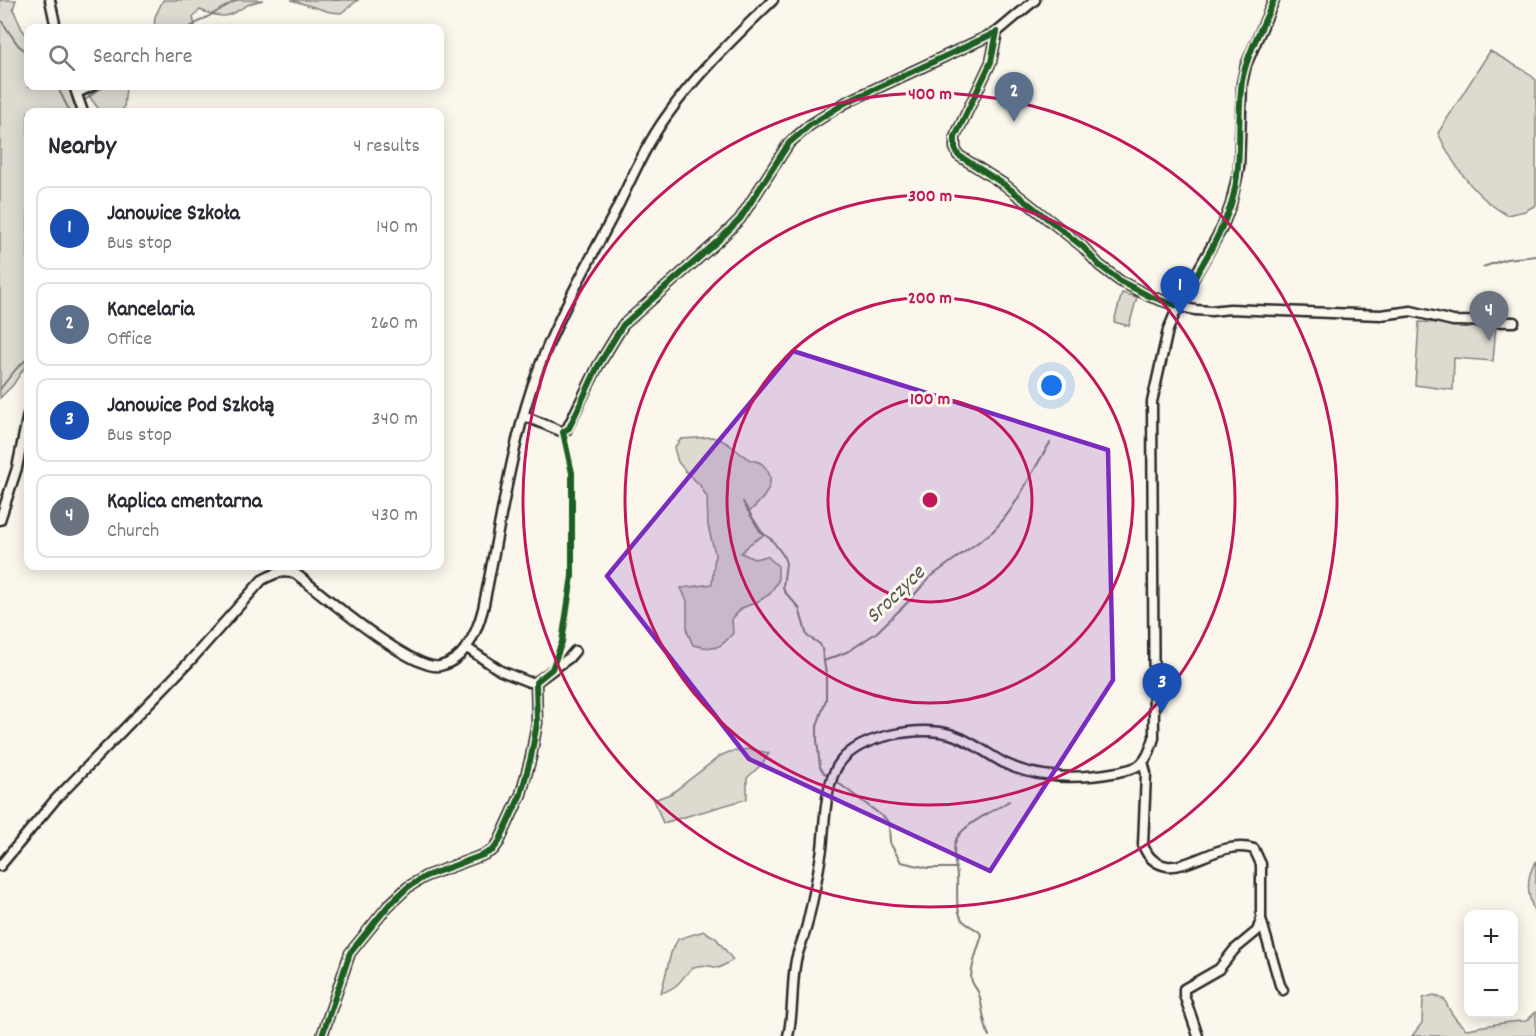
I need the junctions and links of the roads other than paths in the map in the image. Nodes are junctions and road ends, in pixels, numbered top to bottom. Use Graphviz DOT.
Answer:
graph roads {
  1 [pos="50,0"];
  2 [pos="773,0"];
  3 [pos="1035,0"];
  4 [pos="1274,0"];
  5 [pos="55,24"];
  6 [pos="997,32"];
  7 [pos="76,90"];
  8 [pos="82,108"];
  9 [pos="1178,306"];
  10 [pos="1514,322"];
  11 [pos="524,416"];
  12 [pos="24,432"];
  13 [pos="0,519"];
  14 [pos="467,648"];
  15 [pos="575,651"];
  16 [pos="536,682"];
  17 [pos="1143,762"];
  18 [pos="0,866"];
  19 [pos="1262,919"];
  20 [pos="1283,990"];
  21 [pos="322,1036"];
  22 [pos="788,1036"];
  23 [pos="1198,1036"];
  1 -- 5 [label="street"];
  2 -- 11 [label="street"];
  3 -- 6 [label="street"];
  4 -- 9 [label="street"];
  6 -- 9 [label="street"];
  6 -- 11 [label="street"];
  7 -- 8 [label="street"];
  9 -- 10 [label="street"];
  9 -- 17 [label="street"];
  11 -- 14 [label="street"];
  12 -- 13 [label="street"];
  14 -- 16 [label="street"];
  14 -- 18 [label="street"];
  15 -- 16 [label="street"];
  16 -- 21 [label="street"];
  17 -- 19 [label="street"];
  17 -- 22 [label="street"];
  19 -- 20 [label="street"];
  19 -- 23 [label="street"];
}
